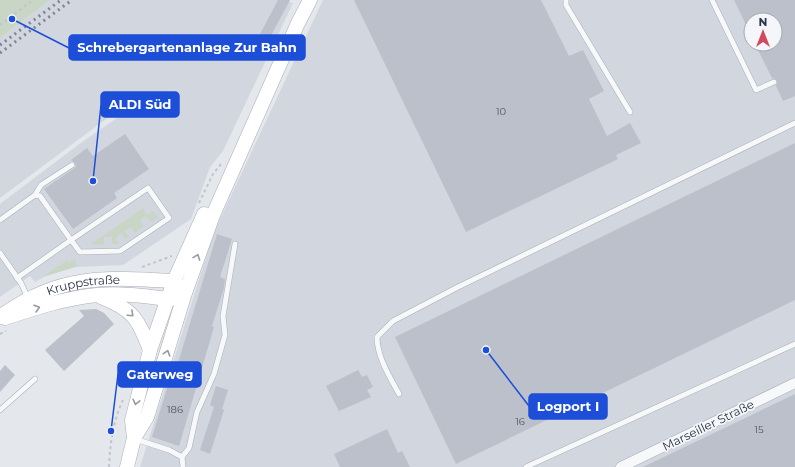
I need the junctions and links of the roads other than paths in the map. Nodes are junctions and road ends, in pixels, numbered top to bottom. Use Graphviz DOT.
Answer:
graph roads {
  1 [pos="310,0"];
  2 [pos="566,0"];
  3 [pos="712,0"];
  4 [pos="774,82"];
  5 [pos="630,112"];
  6 [pos="795,123"];
  7 [pos="236,162"];
  8 [pos="72,165"];
  9 [pos="35,195"];
  10 [pos="0,220"];
  11 [pos="71,240"];
  12 [pos="235,244"];
  13 [pos="0,253"];
  14 [pos="17,278"];
  15 [pos="174,281"];
  16 [pos="97,295"];
  17 [pos="184,295"];
  18 [pos="28,298"];
  19 [pos="168,299"];
  20 [pos="3,322"];
  21 [pos="795,344"];
  22 [pos="150,350"];
  23 [pos="35,379"];
  24 [pos="795,384"];
  25 [pos="399,394"];
  26 [pos="0,410"];
  27 [pos="134,438"];
  28 [pos="182,457"];
  29 [pos="127,467"];
  30 [pos="183,467"];
  31 [pos="526,467"];
  32 [pos="622,467"];
  1 -- 7 [label="street"];
  2 -- 5 [label="lane"];
  3 -- 4 [label="lane"];
  6 -- 25 [label="lane"];
  7 -- 15 [label="street"];
  17 -- 7 [label="street, one-way"];
  8 -- 9 [label="lane"];
  9 -- 10 [label="lane"];
  9 -- 11 [label="lane"];
  11 -- 11 [label="lane"];
  11 -- 14 [label="lane"];
  12 -- 28 [label="lane"];
  13 -- 14 [label="lane"];
  14 -- 18 [label="lane"];
  15 -- 17 [label="street"];
  15 -- 18 [label="street, Kruppstraße"];
  15 -- 19 [label="street"];
  16 -- 19 [label="street, Kruppstraße"];
  20 -- 16 [label="street, Kruppstraße, one-way"];
  16 -- 22 [label="street, Kruppstraße, one-way"];
  17 -- 19 [label="street, Kruppstraße"];
  27 -- 17 [label="street, one-way"];
  18 -- 20 [label="street, Kruppstraße"];
  19 -- 22 [label="street"];
  21 -- 31 [label="lane"];
  22 -- 27 [label="street, one-way"];
  23 -- 26 [label="lane"];
  24 -- 32 [label="street, Marseiller Straße"];
  27 -- 28 [label="lane"];
  27 -- 29 [label="street"];
  28 -- 30 [label="lane"];
}
